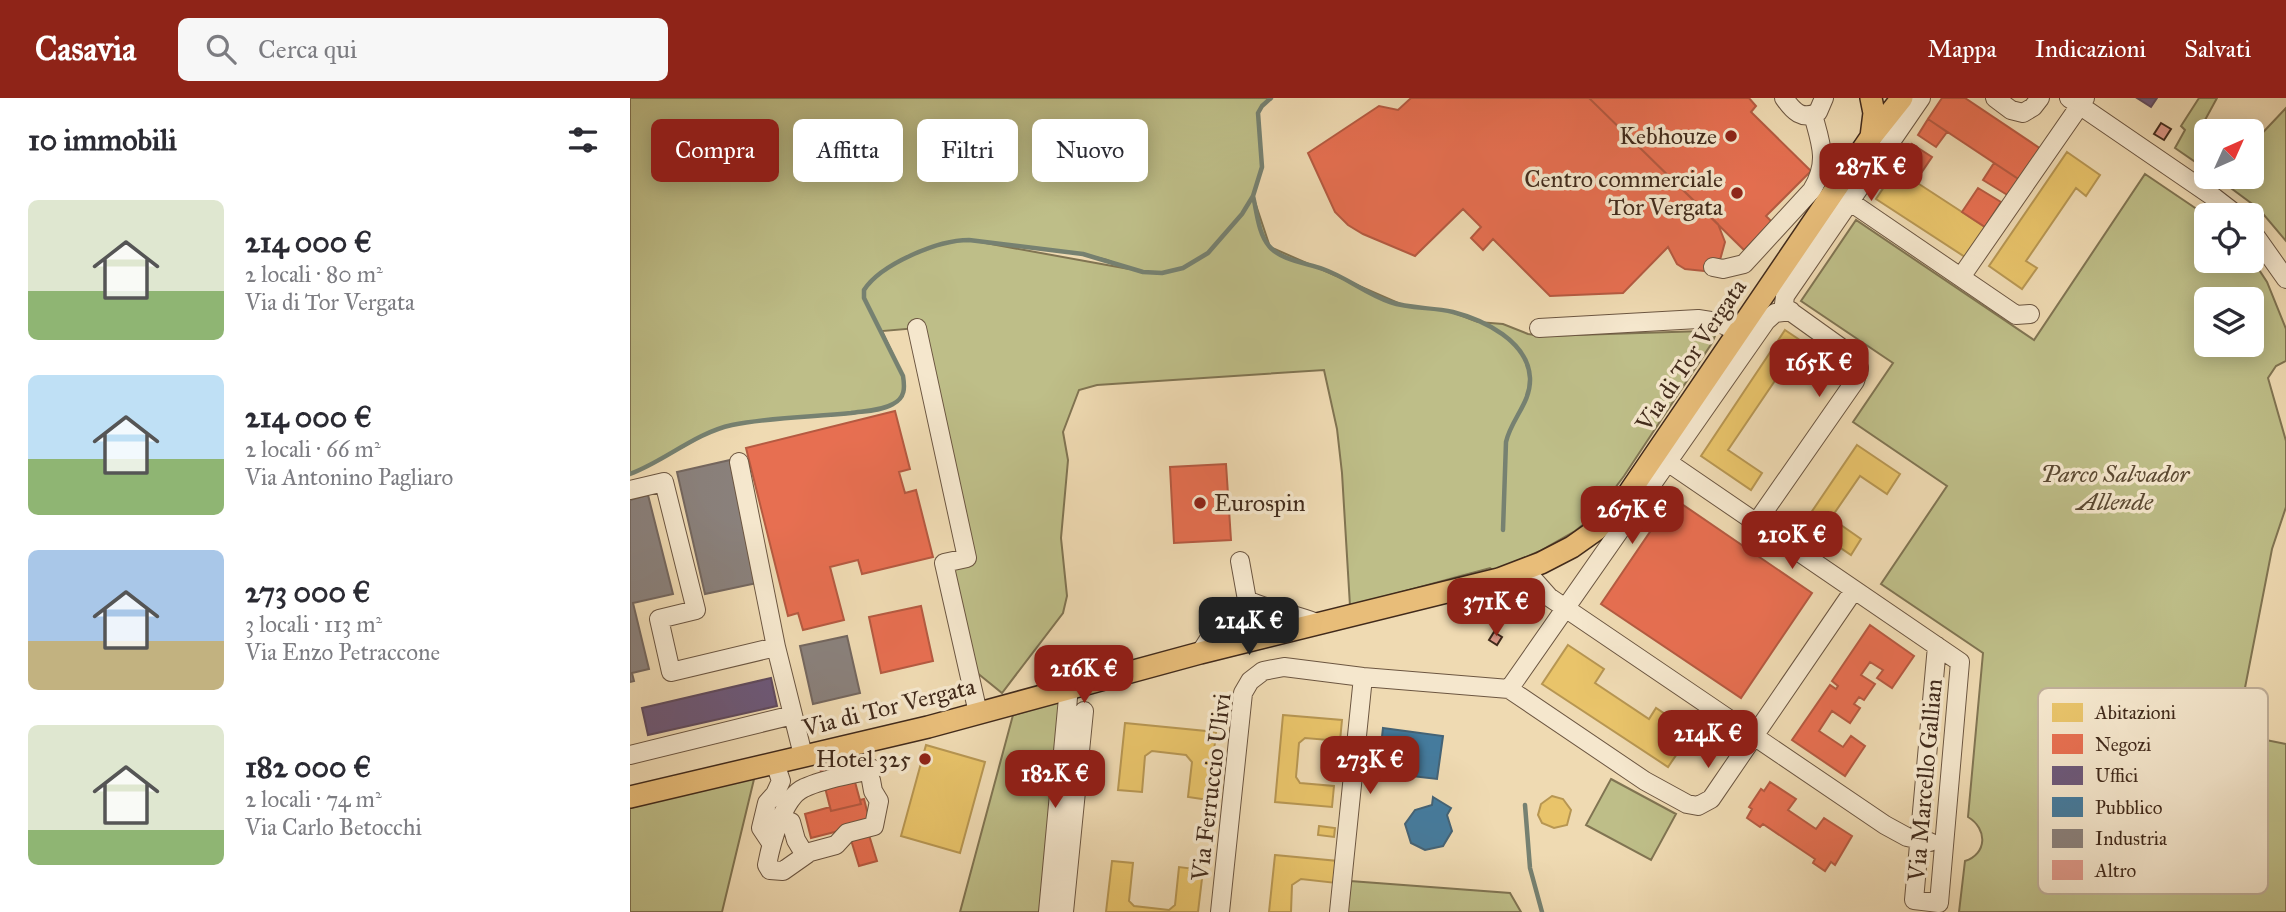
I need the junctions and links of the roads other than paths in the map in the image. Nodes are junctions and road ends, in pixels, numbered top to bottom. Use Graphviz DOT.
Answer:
graph roads {
  1 [pos="1784,98"];
  2 [pos="1824,98"];
  3 [pos="1871,98"];
  4 [pos="1902,98"];
  5 [pos="1921,98"];
  6 [pos="1995,98"];
  7 [pos="2040,98"];
  8 [pos="2078,101"];
  9 [pos="1813,115"];
  10 [pos="1871,137"];
  11 [pos="1849,201"];
  12 [pos="2221,203"];
  13 [pos="2264,248"];
  14 [pos="1713,267"];
  15 [pos="1961,276"];
  16 [pos="2286,279"];
  17 [pos="1785,294"];
  18 [pos="2030,314"];
  19 [pos="917,328"];
  20 [pos="1539,328"];
  21 [pos="1737,331"];
  22 [pos="739,462"];
  23 [pos="1669,463"];
  24 [pos="630,490"];
  25 [pos="1756,523"];
  26 [pos="1240,561"];
  27 [pos="1525,570"];
  28 [pos="1854,590"];
  29 [pos="1247,600"];
  30 [pos="1565,608"];
  31 [pos="1317,624"];
  32 [pos="1937,646"];
  33 [pos="776,647"];
  34 [pos="1200,653"];
  35 [pos="1363,677"];
  36 [pos="1069,687"];
  37 [pos="1509,689"];
  38 [pos="1084,711"];
  39 [pos="978,713"];
  40 [pos="793,715"];
  41 [pos="1754,736"];
  42 [pos="630,755"];
  43 [pos="874,761"];
  44 [pos="794,768"];
  45 [pos="630,797"];
  46 [pos="781,818"];
  47 [pos="1919,840"];
  48 [pos="771,843"];
  49 [pos="1944,843"];
  50 [pos="805,855"];
  51 [pos="1913,906"];
  52 [pos="1938,907"];
  53 [pos="1048,912"];
  54 [pos="1063,912"];
  55 [pos="1220,912"];
  56 [pos="1339,912"];
  1 -- 9 [label="street"];
  2 -- 9 [label="street"];
  3 -- 10 [label="main road"];
  4 -- 10 [label="main road, Via di Tor Vergata"];
  5 -- 11 [label="street, Via di Tor Vergata"];
  6 -- 7 [label="street"];
  8 -- 12 [label="street"];
  8 -- 15 [label="street"];
  9 -- 14 [label="street"];
  10 -- 17 [label="main road, Via di Tor Vergata"];
  11 -- 15 [label="street"];
  11 -- 17 [label="street, Via di Tor Vergata"];
  13 -- 16 [label="street"];
  15 -- 18 [label="street"];
  17 -- 21 [label="main road, Via di Tor Vergata"];
  17 -- 23 [label="street, Via di Tor Vergata"];
  17 -- 25 [label="street"];
  19 -- 39 [label="street"];
  20 -- 21 [label="street"];
  21 -- 27 [label="main road, Via di Tor Vergata"];
  22 -- 33 [label="street"];
  23 -- 25 [label="street, Via Marcello Gallian"];
  23 -- 30 [label="street, Via di Tor Vergata"];
  24 -- 33 [label="street"];
  25 -- 28 [label="street, Via Marcello Gallian"];
  26 -- 29 [label="street"];
  27 -- 30 [label="street"];
  27 -- 31 [label="main road, Via di Tor Vergata"];
  28 -- 32 [label="street, Via Marcello Gallian"];
  28 -- 41 [label="street"];
  29 -- 31 [label="street"];
  29 -- 34 [label="street"];
  30 -- 37 [label="street, Via di Tor Vergata"];
  30 -- 41 [label="street"];
  31 -- 34 [label="main road, Via di Tor Vergata"];
  32 -- 47 [label="street, Via Marcello Gallian"];
  32 -- 49 [label="street, Via Marcello Gallian"];
  33 -- 40 [label="street"];
  34 -- 36 [label="main road, Via di Tor Vergata"];
  35 -- 37 [label="street, Via Ferruccio Ulivi"];
  35 -- 55 [label="street, Via Ferruccio Ulivi"];
  35 -- 56 [label="street"];
  36 -- 39 [label="main road, Via di Tor Vergata"];
  36 -- 53 [label="street"];
  37 -- 41 [label="street"];
  38 -- 54 [label="street"];
  39 -- 43 [label="main road, Via di Tor Vergata"];
  40 -- 42 [label="street"];
  40 -- 44 [label="street"];
  41 -- 47 [label="street"];
  43 -- 44 [label="main road, Via di Tor Vergata"];
  43 -- 44 [label="street"];
  43 -- 50 [label="street"];
  44 -- 45 [label="main road, Via di Tor Vergata"];
  44 -- 46 [label="street"];
  44 -- 48 [label="street"];
  46 -- 48 [label="street"];
  46 -- 50 [label="street"];
  47 -- 49 [label="street"];
  47 -- 51 [label="street, Via Marcello Gallian"];
  48 -- 50 [label="street"];
  49 -- 52 [label="street, Via Marcello Gallian"];
  51 -- 52 [label="street, Via Marcello Gallian"];
}
